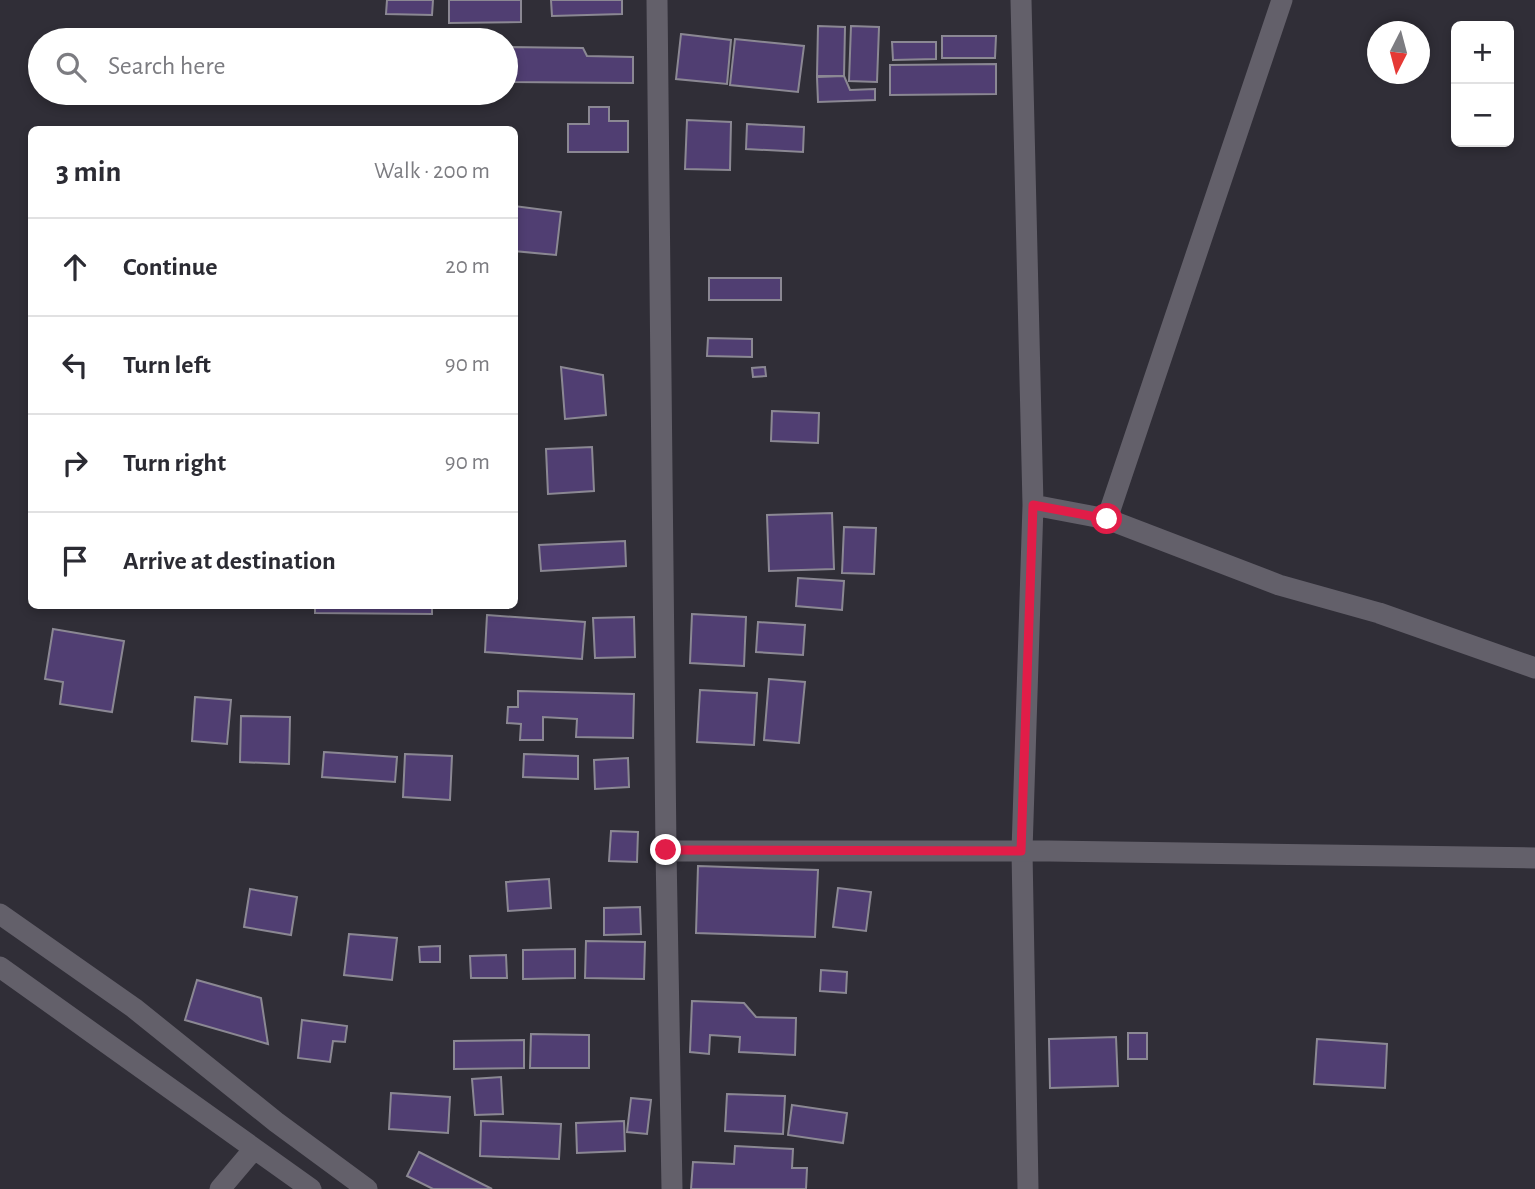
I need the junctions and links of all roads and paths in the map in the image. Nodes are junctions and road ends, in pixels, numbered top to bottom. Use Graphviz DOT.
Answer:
graph roads {
  1 [pos="657,0"];
  2 [pos="1021,0"];
  3 [pos="1282,0"];
  4 [pos="1033,505"];
  5 [pos="1107,519"];
  6 [pos="1535,668"];
  7 [pos="666,850"];
  8 [pos="1021,851"];
  9 [pos="1535,858"];
  10 [pos="0,914"];
  11 [pos="0,967"];
  12 [pos="254,1149"];
  13 [pos="220,1189"];
  14 [pos="311,1189"];
  15 [pos="367,1189"];
  16 [pos="672,1189"];
  17 [pos="1028,1189"];
  1 -- 7 [label="street"];
  2 -- 4 [label="street"];
  3 -- 5 [label="street"];
  4 -- 5 [label="street"];
  4 -- 8 [label="street"];
  5 -- 6 [label="street"];
  7 -- 8 [label="street"];
  7 -- 16 [label="street"];
  8 -- 9 [label="street"];
  8 -- 17 [label="street"];
  10 -- 15 [label="street"];
  11 -- 12 [label="street"];
  12 -- 13 [label="street"];
  12 -- 14 [label="street"];
}
